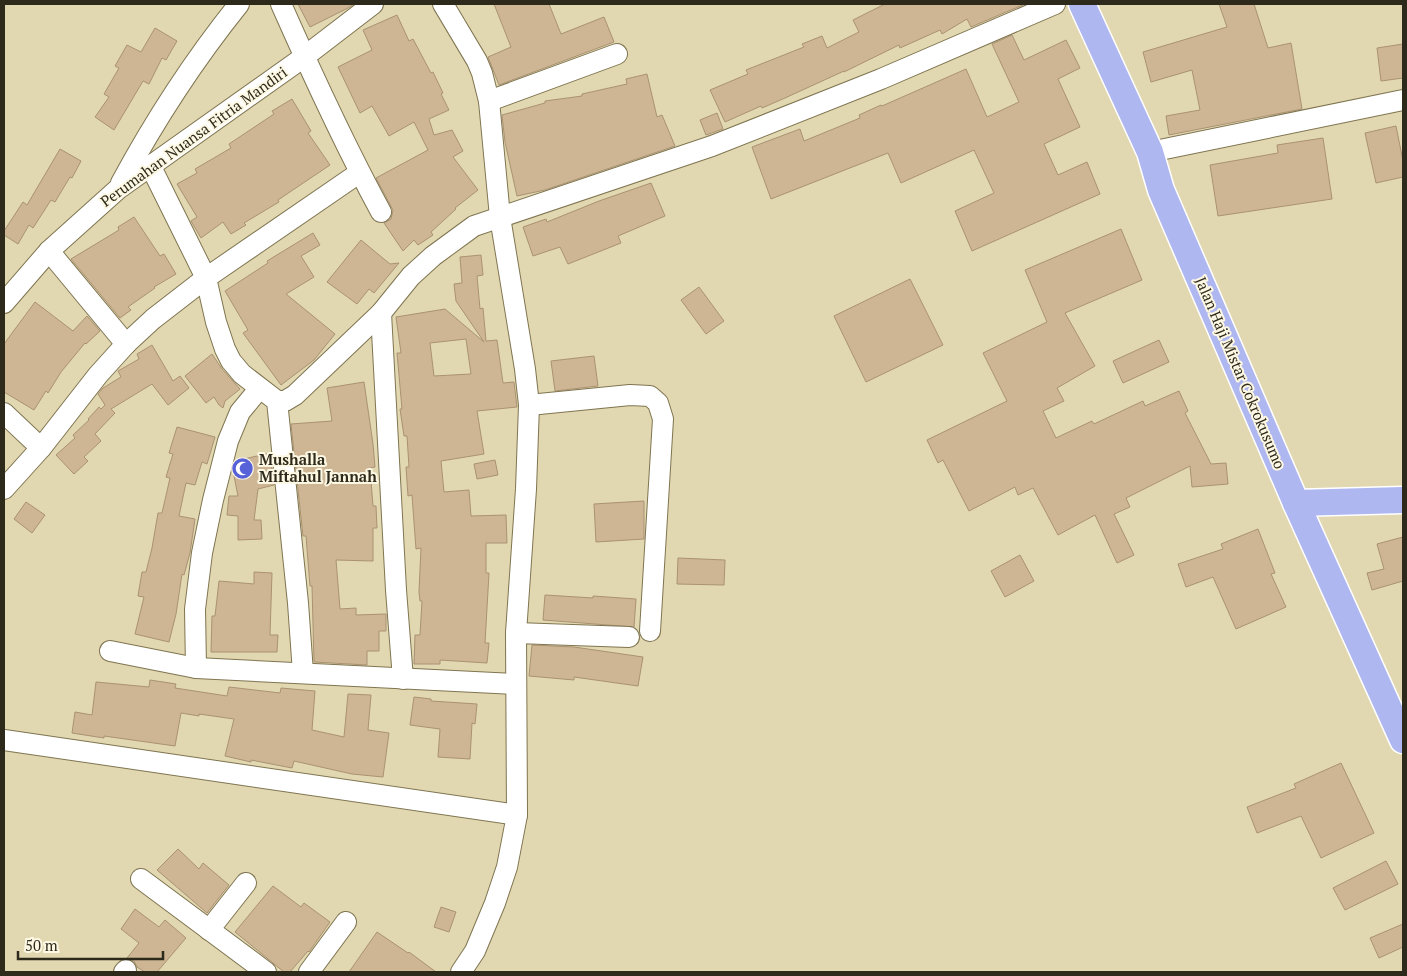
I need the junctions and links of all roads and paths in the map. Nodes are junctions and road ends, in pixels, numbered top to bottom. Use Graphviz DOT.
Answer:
graph roads {
  1 [pos="239,4"];
  2 [pos="281,4"];
  3 [pos="373,4"];
  4 [pos="443,4"];
  5 [pos="1055,4"];
  6 [pos="1082,4"];
  7 [pos="617,54"];
  8 [pos="304,57"];
  9 [pos="1403,100"];
  10 [pos="489,101"];
  11 [pos="1150,152"];
  12 [pos="150,165"];
  13 [pos="359,173"];
  14 [pos="118,189"];
  15 [pos="381,212"];
  16 [pos="500,217"];
  17 [pos="49,251"];
  18 [pos="206,278"];
  19 [pos="4,303"];
  20 [pos="381,314"];
  21 [pos="126,344"];
  22 [pos="260,389"];
  23 [pos="277,402"];
  24 [pos="529,406"];
  25 [pos="4,413"];
  26 [pos="41,448"];
  27 [pos="4,489"];
  28 [pos="1403,500"];
  29 [pos="1296,504"];
  30 [pos="650,631"];
  31 [pos="516,633"];
  32 [pos="630,637"];
  33 [pos="110,651"];
  34 [pos="196,668"];
  35 [pos="302,673"];
  36 [pos="403,679"];
  37 [pos="515,684"];
  38 [pos="4,740"];
  39 [pos="1403,740"];
  40 [pos="517,815"];
  41 [pos="141,879"];
  42 [pos="246,883"];
  43 [pos="346,922"];
  44 [pos="209,930"];
  45 [pos="266,972"];
  46 [pos="308,972"];
  47 [pos="461,972"];
  1 -- 14 [label="street"];
  2 -- 8 [label="street"];
  3 -- 8 [label="street, Perumahan Nuansa Fitria Mandiri"];
  4 -- 10 [label="street"];
  5 -- 16 [label="street"];
  6 -- 11 [label="main road, Jalan Haji Mistar Cokrokusumo"];
  7 -- 10 [label="street"];
  8 -- 12 [label="street, Perumahan Nuansa Fitria Mandiri"];
  8 -- 13 [label="street"];
  9 -- 11 [label="street"];
  10 -- 16 [label="street"];
  11 -- 29 [label="main road, Jalan Haji Mistar Cokrokusumo"];
  12 -- 14 [label="street, Perumahan Nuansa Fitria Mandiri"];
  12 -- 18 [label="street"];
  13 -- 15 [label="street"];
  13 -- 18 [label="street"];
  14 -- 17 [label="street, Perumahan Nuansa Fitria Mandiri"];
  16 -- 20 [label="street"];
  16 -- 24 [label="street"];
  17 -- 19 [label="street, Perumahan Nuansa Fitria Mandiri"];
  17 -- 21 [label="street"];
  18 -- 21 [label="street"];
  18 -- 22 [label="street"];
  20 -- 23 [label="street"];
  20 -- 36 [label="street"];
  21 -- 26 [label="street"];
  22 -- 23 [label="street"];
  22 -- 34 [label="street"];
  23 -- 35 [label="street"];
  24 -- 30 [label="street"];
  24 -- 31 [label="street"];
  25 -- 26 [label="street"];
  26 -- 27 [label="street"];
  28 -- 29 [label="main road"];
  29 -- 39 [label="main road, Jalan Haji Mistar Cokrokusumo"];
  31 -- 32 [label="street"];
  31 -- 37 [label="street"];
  33 -- 34 [label="street"];
  34 -- 35 [label="street"];
  35 -- 36 [label="street"];
  36 -- 37 [label="street"];
  37 -- 40 [label="street"];
  38 -- 40 [label="street"];
  40 -- 47 [label="street"];
  41 -- 44 [label="street"];
  42 -- 44 [label="street"];
  43 -- 46 [label="street"];
  44 -- 45 [label="street"];
}
